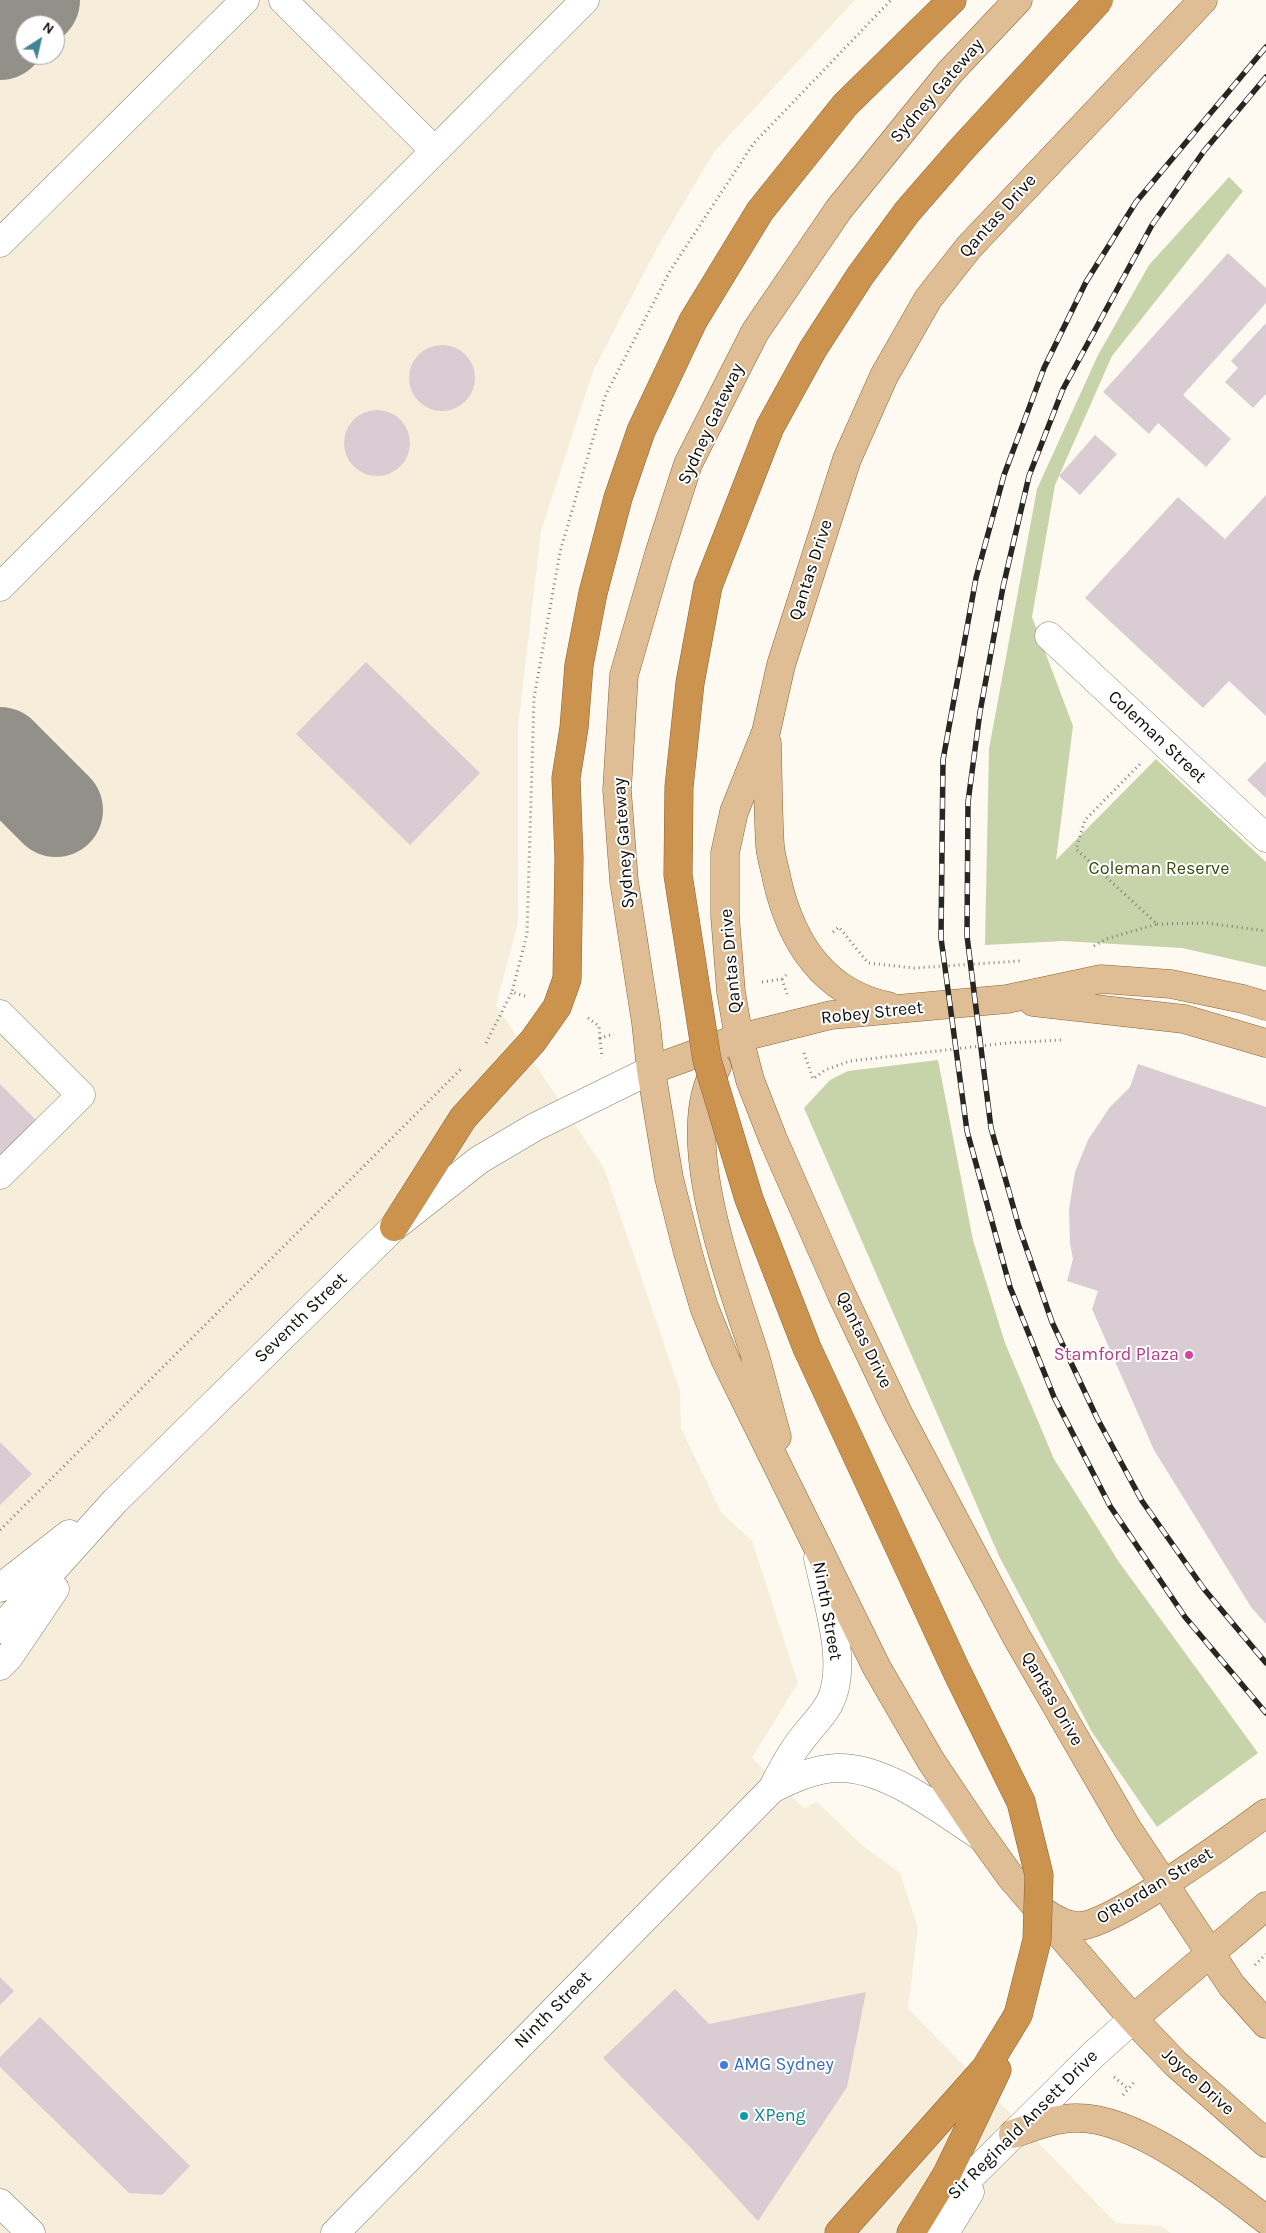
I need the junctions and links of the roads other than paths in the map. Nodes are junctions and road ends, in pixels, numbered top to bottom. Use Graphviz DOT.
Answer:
graph roads {
  1 [pos="245,0"];
  2 [pos="283,0"];
  3 [pos="586,0"];
  4 [pos="952,0"];
  5 [pos="1018,0"];
  6 [pos="1099,0"];
  7 [pos="1203,0"];
  8 [pos="434,150"];
  9 [pos="0,243"];
  10 [pos="0,587"];
  11 [pos="1049,636"];
  12 [pos="766,732"];
  13 [pos="1266,838"];
  14 [pos="1007,999"];
  15 [pos="1266,1006"];
  16 [pos="903,1008"];
  17 [pos="0,1014"];
  18 [pos="739,1038"];
  19 [pos="1266,1043"];
  20 [pos="650,1070"];
  21 [pos="0,1175"];
  22 [pos="394,1227"];
  23 [pos="791,1491"];
  24 [pos="115,1501"];
  25 [pos="812,1534"];
  26 [pos="0,1588"];
  27 [pos="0,1629"];
  28 [pos="0,1666"];
  29 [pos="772,1789"];
  30 [pos="1266,1813"];
  31 [pos="982,1837"];
  32 [pos="1163,1884"];
  33 [pos="1266,1906"];
  34 [pos="1037,1908"];
  35 [pos="1208,1953"];
  36 [pos="1018,2015"];
  37 [pos="1133,2019"];
  38 [pos="1266,2024"];
  39 [pos="1008,2140"];
  40 [pos="1266,2143"];
  41 [pos="0,2203"];
  42 [pos="1266,2220"];
  43 [pos="31,2233"];
  44 [pos="335,2233"];
  45 [pos="839,2233"];
  46 [pos="913,2233"];
  47 [pos="945,2233"];
  1 -- 9 [label="street"];
  2 -- 8 [label="street"];
  3 -- 8 [label="street"];
  4 -- 22 [label="highway"];
  5 -- 20 [label="main road, Sydney Gateway"];
  6 -- 36 [label="highway, bridge"];
  7 -- 12 [label="main road, Qantas Drive"];
  8 -- 10 [label="street"];
  11 -- 13 [label="street, Coleman Street"];
  12 -- 16 [label="main road"];
  12 -- 18 [label="main road, Qantas Drive"];
  14 -- 15 [label="main road, Robey Street"];
  14 -- 16 [label="main road, Robey Street"];
  14 -- 19 [label="main road, Robey Street"];
  16 -- 18 [label="main road, Robey Street"];
  17 -- 21 [label="street"];
  18 -- 20 [label="main road, Robey Street"];
  18 -- 23 [label="main road"];
  18 -- 32 [label="main road, Qantas Drive"];
  20 -- 22 [label="street, Seventh Street"];
  20 -- 23 [label="main road"];
  22 -- 24 [label="street, Seventh Street"];
  23 -- 25 [label="main road"];
  24 -- 26 [label="street"];
  24 -- 27 [label="street, Seventh Street"];
  24 -- 28 [label="street"];
  25 -- 29 [label="street, Ninth Street"];
  25 -- 31 [label="main road"];
  29 -- 31 [label="street, Ninth Street"];
  29 -- 44 [label="street, Ninth Street"];
  30 -- 32 [label="main road, O'Riordan Street"];
  31 -- 34 [label="main road"];
  32 -- 34 [label="main road, O'Riordan Street"];
  32 -- 35 [label="main road, Qantas Drive"];
  33 -- 35 [label="main road"];
  34 -- 37 [label="main road"];
  35 -- 37 [label="main road"];
  35 -- 38 [label="main road"];
  36 -- 45 [label="highway"];
  36 -- 46 [label="highway"];
  37 -- 39 [label="street, Sir Reginald Ansett Drive"];
  37 -- 40 [label="main road, Joyce Drive"];
  39 -- 42 [label="main road"];
  39 -- 46 [label="street, Sir Reginald Ansett Drive"];
  39 -- 47 [label="street"];
  41 -- 43 [label="street"];
}
